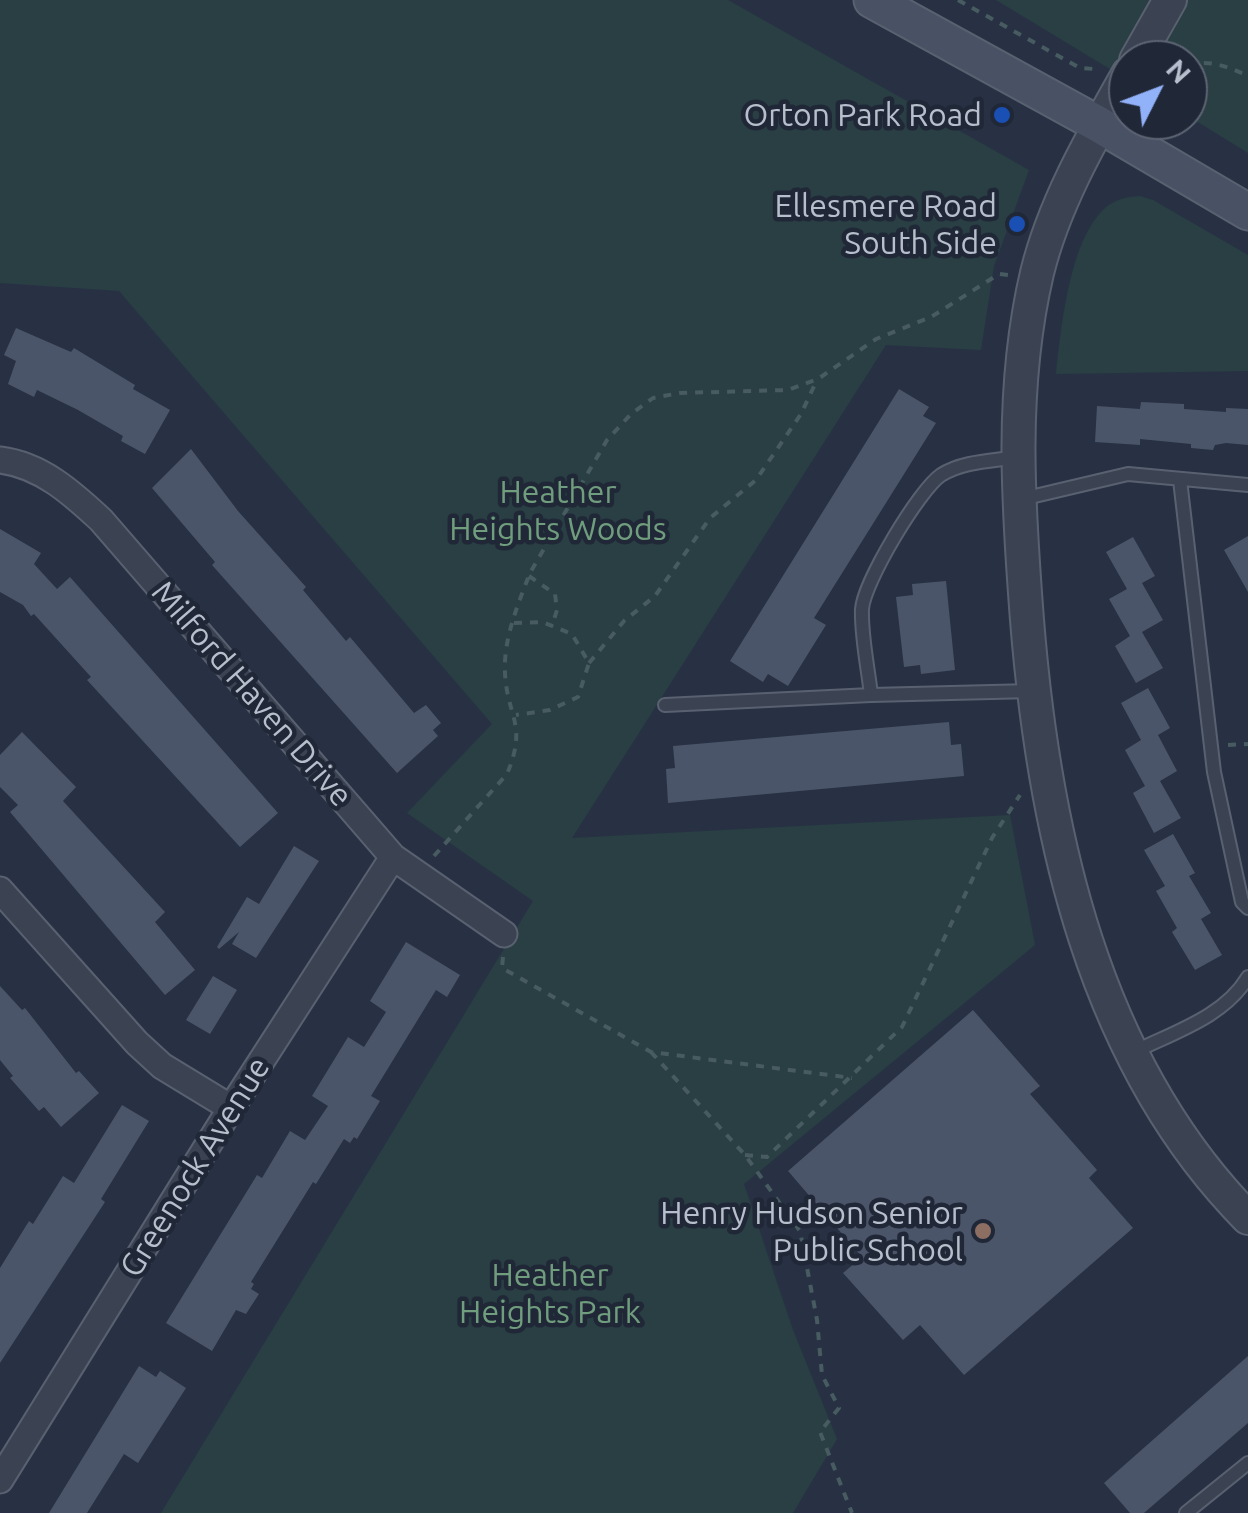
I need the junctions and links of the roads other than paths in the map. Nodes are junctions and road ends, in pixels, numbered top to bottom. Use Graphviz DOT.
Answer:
graph roads {
  1 [pos="872,0"];
  2 [pos="1170,0"];
  3 [pos="1147,40"];
  4 [pos="1108,107"];
  5 [pos="1098,124"];
  6 [pos="1248,212"];
  7 [pos="1017,457"];
  8 [pos="0,460"];
  9 [pos="1180,480"];
  10 [pos="1248,485"];
  11 [pos="1019,500"];
  12 [pos="1032,691"];
  13 [pos="871,694"];
  14 [pos="666,705"];
  15 [pos="393,857"];
  16 [pos="0,890"];
  17 [pos="1248,908"];
  18 [pos="504,934"];
  19 [pos="1248,977"];
  20 [pos="1132,1054"];
  21 [pos="231,1108"];
  22 [pos="1248,1218"];
  23 [pos="1248,1464"];
  24 [pos="0,1480"];
  25 [pos="1186,1513"];
  1 -- 5 [label="main road"];
  2 -- 3 [label="street"];
  4 -- 5 [label="street"];
  5 -- 6 [label="main road"];
  5 -- 7 [label="street"];
  7 -- 11 [label="street"];
  7 -- 13 [label="lane"];
  8 -- 15 [label="street, Milford Haven Drive"];
  9 -- 10 [label="lane"];
  9 -- 11 [label="lane"];
  9 -- 17 [label="lane"];
  11 -- 12 [label="street"];
  12 -- 13 [label="lane"];
  12 -- 20 [label="street"];
  13 -- 14 [label="lane"];
  15 -- 18 [label="street, Milford Haven Drive"];
  15 -- 21 [label="street, Greenock Avenue"];
  16 -- 21 [label="street"];
  19 -- 20 [label="lane"];
  20 -- 22 [label="street"];
  21 -- 24 [label="street, Greenock Avenue"];
  23 -- 25 [label="lane"];
}
